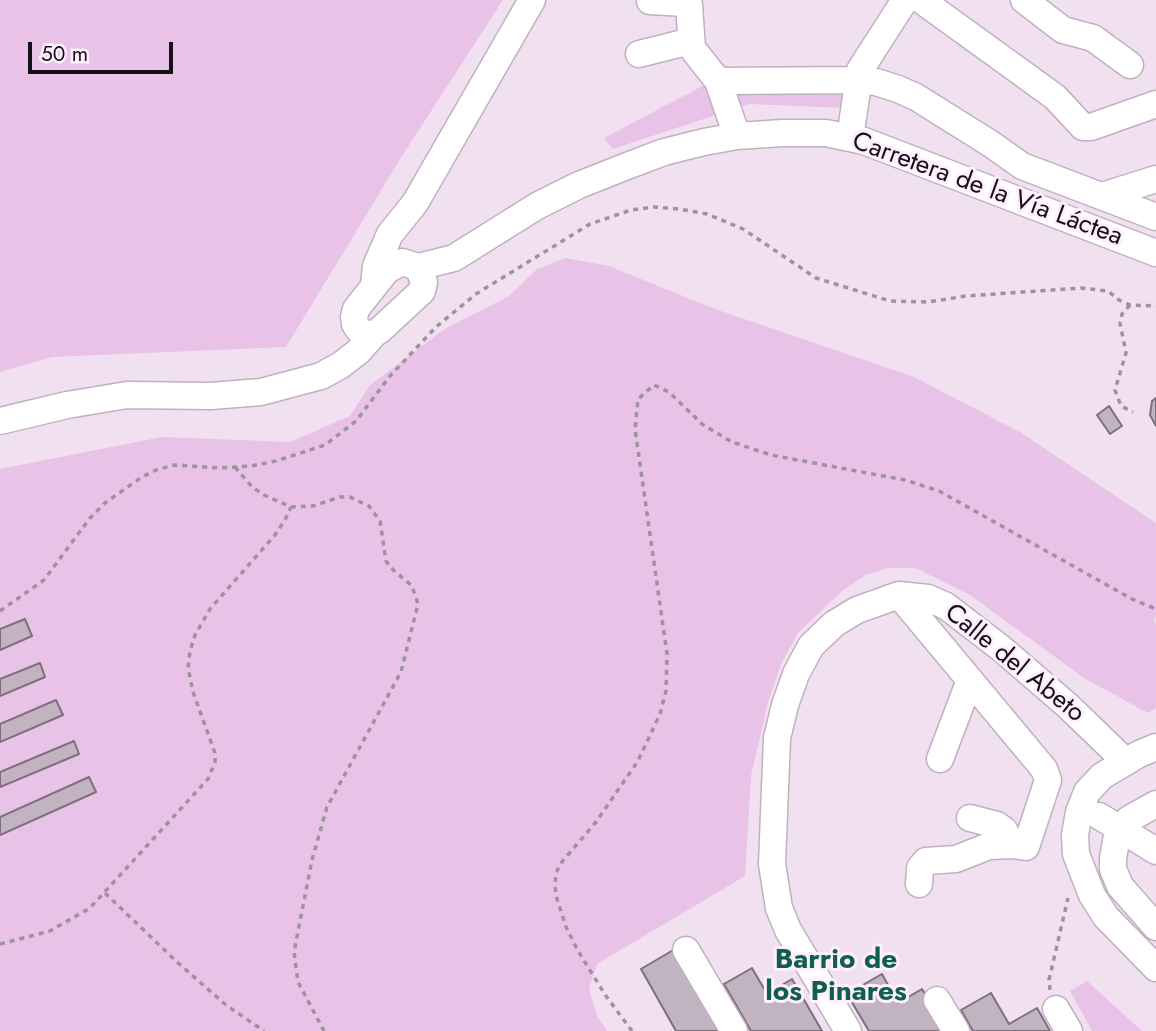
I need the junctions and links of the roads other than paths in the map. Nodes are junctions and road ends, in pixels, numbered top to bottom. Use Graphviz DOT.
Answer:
graph roads {
  1 [pos="532,0"];
  2 [pos="1024,0"];
  3 [pos="650,1"];
  4 [pos="921,1"];
  5 [pos="691,41"];
  6 [pos="639,54"];
  7 [pos="1130,65"];
  8 [pos="857,80"];
  9 [pos="718,81"];
  10 [pos="1156,104"];
  11 [pos="737,136"];
  12 [pos="850,138"];
  13 [pos="1156,179"];
  14 [pos="1102,196"];
  15 [pos="415,202"];
  16 [pos="1156,217"];
  17 [pos="1156,253"];
  18 [pos="417,274"];
  19 [pos="373,285"];
  20 [pos="354,317"];
  21 [pos="373,334"];
  22 [pos="299,383"];
  23 [pos="0,421"];
  24 [pos="900,595"];
  25 [pos="970,680"];
  26 [pos="1156,747"];
  27 [pos="940,759"];
  28 [pos="1126,762"];
  29 [pos="1156,804"];
  30 [pos="1099,816"];
  31 [pos="970,818"];
  32 [pos="1119,836"];
  33 [pos="1019,846"];
  34 [pos="1156,850"];
  35 [pos="919,884"];
  36 [pos="1156,927"];
  37 [pos="686,950"];
  38 [pos="1156,968"];
  39 [pos="937,1000"];
  40 [pos="734,1031"];
  41 [pos="848,1031"];
  42 [pos="956,1031"];
  1 -- 15 [label="street"];
  2 -- 7 [label="street"];
  3 -- 5 [label="street"];
  4 -- 8 [label="street"];
  4 -- 10 [label="street"];
  5 -- 6 [label="street"];
  5 -- 9 [label="street"];
  8 -- 9 [label="street"];
  8 -- 12 [label="street"];
  8 -- 14 [label="street"];
  9 -- 11 [label="street"];
  11 -- 12 [label="street, Carretera de la Vía Láctea"];
  11 -- 18 [label="street, Carretera de la Vía Láctea"];
  12 -- 17 [label="street, Carretera de la Vía Láctea"];
  13 -- 14 [label="street"];
  14 -- 16 [label="street"];
  15 -- 18 [label="street"];
  15 -- 19 [label="street"];
  18 -- 19 [label="street, Carretera de la Vía Láctea"];
  18 -- 21 [label="street"];
  19 -- 20 [label="street"];
  20 -- 21 [label="street"];
  20 -- 22 [label="street"];
  21 -- 22 [label="street"];
  22 -- 23 [label="street"];
  24 -- 25 [label="street"];
  24 -- 28 [label="street, Calle del Abeto"];
  24 -- 41 [label="street, Calle del Abeto"];
  25 -- 27 [label="street"];
  25 -- 33 [label="street"];
  26 -- 28 [label="street"];
  28 -- 38 [label="street"];
  29 -- 32 [label="street"];
  30 -- 32 [label="street"];
  31 -- 33 [label="street"];
  32 -- 34 [label="street"];
  32 -- 36 [label="street"];
  33 -- 35 [label="street"];
  37 -- 40 [label="street"];
  39 -- 42 [label="street"];
}
